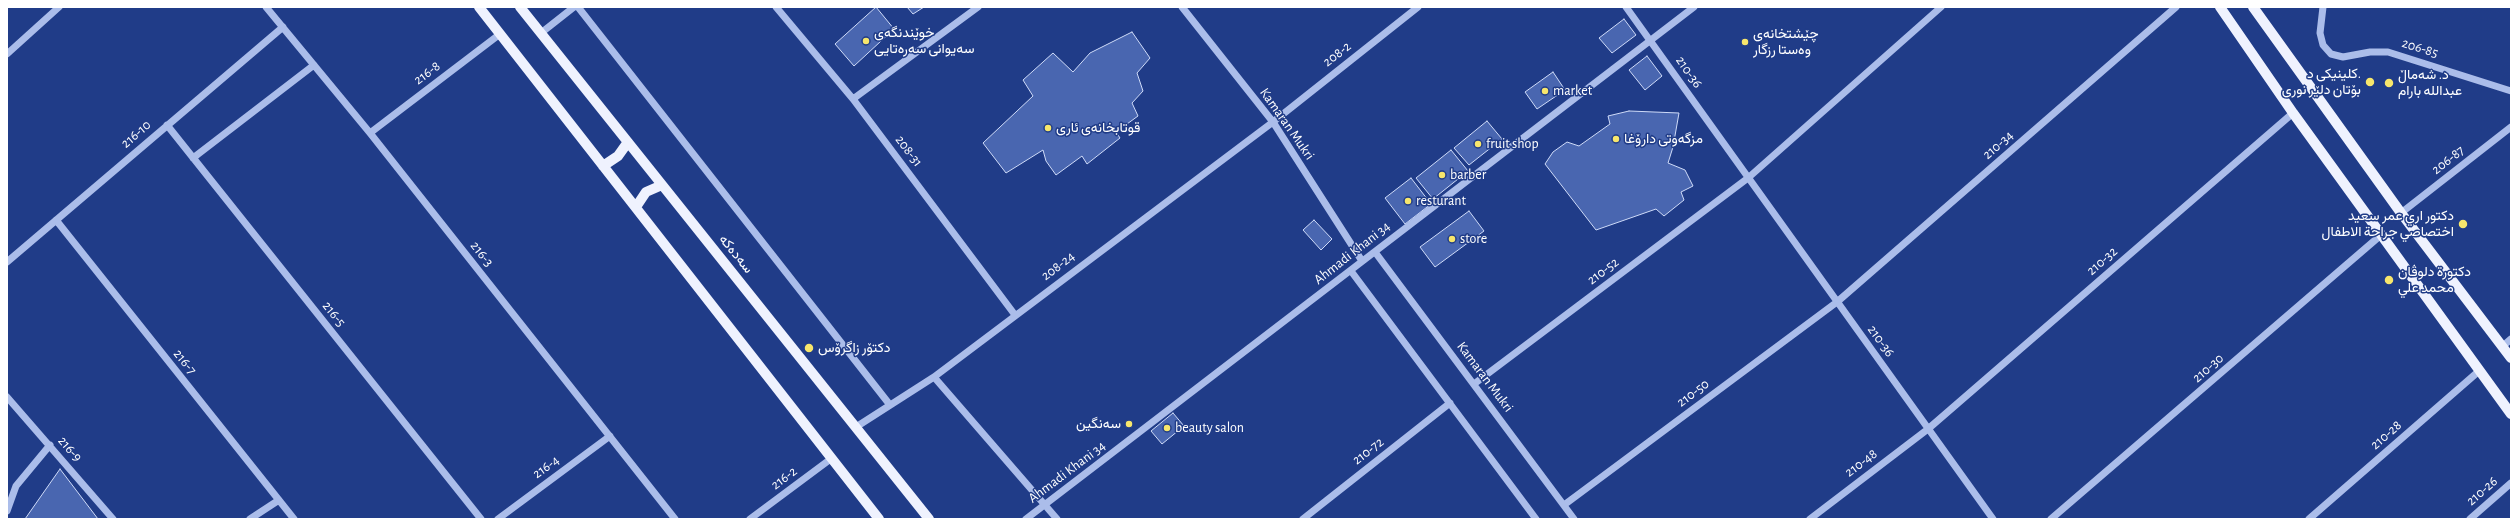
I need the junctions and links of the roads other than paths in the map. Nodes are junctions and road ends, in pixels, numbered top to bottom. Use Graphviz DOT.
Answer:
graph roads {
  1 [pos="59,7"];
  2 [pos="266,7"];
  3 [pos="479,7"];
  4 [pos="520,7"];
  5 [pos="574,7"];
  6 [pos="578,7"];
  7 [pos="776,7"];
  8 [pos="978,7"];
  9 [pos="1182,7"];
  10 [pos="1418,7"];
  11 [pos="1626,7"];
  12 [pos="1694,7"];
  13 [pos="1941,7"];
  14 [pos="2176,7"];
  15 [pos="2220,7"];
  16 [pos="2253,7"];
  17 [pos="2323,7"];
  18 [pos="283,27"];
  19 [pos="541,33"];
  20 [pos="500,34"];
  21 [pos="1650,40"];
  22 [pos="7,54"];
  23 [pos="314,66"];
  24 [pos="2511,91"];
  25 [pos="853,99"];
  26 [pos="2293,113"];
  27 [pos="1273,122"];
  28 [pos="167,125"];
  29 [pos="2511,127"];
  30 [pos="370,133"];
  31 [pos="628,142"];
  32 [pos="193,158"];
  33 [pos="604,166"];
  34 [pos="1748,178"];
  35 [pos="662,185"];
  36 [pos="636,207"];
  37 [pos="2401,213"];
  38 [pos="56,220"];
  39 [pos="2381,235"];
  40 [pos="1375,252"];
  41 [pos="1362,261"];
  42 [pos="7,262"];
  43 [pos="1351,271"];
  44 [pos="1837,302"];
  45 [pos="1015,315"];
  46 [pos="2511,339"];
  47 [pos="2503,346"];
  48 [pos="2511,358"];
  49 [pos="2479,370"];
  50 [pos="934,377"];
  51 [pos="1474,384"];
  52 [pos="7,397"];
  53 [pos="1450,403"];
  54 [pos="890,405"];
  55 [pos="2511,414"];
  56 [pos="856,427"];
  57 [pos="1928,429"];
  58 [pos="610,436"];
  59 [pos="50,445"];
  60 [pos="832,458"];
  61 [pos="2511,483"];
  62 [pos="279,500"];
  63 [pos="1046,504"];
  64 [pos="1564,505"];
  65 [pos="7,512"];
  66 [pos="113,519"];
  67 [pos="250,519"];
  68 [pos="294,519"];
  69 [pos="481,519"];
  70 [pos="498,519"];
  71 [pos="675,519"];
  72 [pos="750,519"];
  73 [pos="879,519"];
  74 [pos="929,519"];
  75 [pos="1026,519"];
  76 [pos="1057,519"];
  77 [pos="1303,519"];
  78 [pos="1536,519"];
  79 [pos="1574,519"];
  80 [pos="1810,519"];
  81 [pos="1994,519"];
  82 [pos="2051,519"];
  83 [pos="2309,519"];
  84 [pos="2470,519"];
  1 -- 22 [label="street"];
  2 -- 18 [label="street, 216-3"];
  3 -- 20 [label="main road"];
  4 -- 19 [label="main road, سەدەکە"];
  5 -- 19 [label="street"];
  6 -- 54 [label="street"];
  7 -- 25 [label="street, 208-31"];
  8 -- 25 [label="street"];
  9 -- 27 [label="street, Kamaran Mukri"];
  10 -- 27 [label="street, 208-2"];
  11 -- 21 [label="street, 210-36"];
  12 -- 21 [label="street, Ahmadi Khani 34"];
  13 -- 34 [label="street"];
  14 -- 44 [label="street, 210-34"];
  15 -- 26 [label="main road"];
  16 -- 37 [label="main road"];
  17 -- 24 [label="street, 206-85"];
  18 -- 23 [label="street, 216-3"];
  18 -- 28 [label="street, 216-10"];
  19 -- 31 [label="main road, سەدەکە"];
  20 -- 30 [label="street, 216-8"];
  20 -- 33 [label="main road"];
  21 -- 34 [label="street, 210-36"];
  21 -- 40 [label="street, Ahmadi Khani 34"];
  23 -- 30 [label="street, 216-3"];
  23 -- 32 [label="street"];
  25 -- 45 [label="street, 208-31"];
  26 -- 39 [label="main road"];
  26 -- 57 [label="street, 210-32"];
  27 -- 41 [label="street, Kamaran Mukri"];
  27 -- 45 [label="street, 208-24"];
  28 -- 32 [label="street, 216-5"];
  28 -- 38 [label="street, 216-10"];
  29 -- 37 [label="street, 206-87"];
  30 -- 58 [label="street, 216-3"];
  31 -- 33 [label="main road"];
  31 -- 35 [label="main road, سەدەکە"];
  32 -- 69 [label="street, 216-5"];
  33 -- 36 [label="main road"];
  34 -- 44 [label="street, 210-36"];
  34 -- 51 [label="street, 210-52"];
  35 -- 36 [label="main road"];
  35 -- 56 [label="main road, سەدەکە"];
  36 -- 60 [label="main road"];
  37 -- 47 [label="main road"];
  38 -- 42 [label="street, 216-10"];
  38 -- 62 [label="street, 216-7"];
  39 -- 49 [label="main road"];
  39 -- 82 [label="street, 210-30"];
  40 -- 41 [label="street, Ahmadi Khani 34"];
  40 -- 51 [label="street, Kamaran Mukri"];
  41 -- 43 [label="street, Ahmadi Khani 34"];
  43 -- 53 [label="street"];
  43 -- 63 [label="street, Ahmadi Khani 34"];
  44 -- 57 [label="street, 210-36"];
  44 -- 64 [label="street, 210-50"];
  45 -- 50 [label="street, 208-24"];
  46 -- 47 [label="street"];
  47 -- 48 [label="main road"];
  49 -- 55 [label="main road"];
  49 -- 83 [label="street, 210-28"];
  50 -- 54 [label="street, 208-24"];
  50 -- 63 [label="street"];
  51 -- 64 [label="street, Kamaran Mukri"];
  52 -- 59 [label="street, 216-9"];
  53 -- 77 [label="street, 210-72"];
  53 -- 78 [label="street"];
  54 -- 56 [label="street, 208-24"];
  56 -- 74 [label="main road, سەدەکە"];
  57 -- 80 [label="street, 210-48"];
  57 -- 81 [label="street, 210-36"];
  58 -- 70 [label="street, 216-4"];
  58 -- 71 [label="street, 216-3"];
  59 -- 65 [label="street"];
  59 -- 66 [label="street, 216-9"];
  60 -- 72 [label="street, 216-2"];
  60 -- 73 [label="main road"];
  61 -- 84 [label="street, 210-26"];
  62 -- 67 [label="street"];
  62 -- 68 [label="street, 216-7"];
  63 -- 75 [label="street, Ahmadi Khani 34"];
  63 -- 76 [label="street"];
  64 -- 79 [label="street, Kamaran Mukri"];
}
